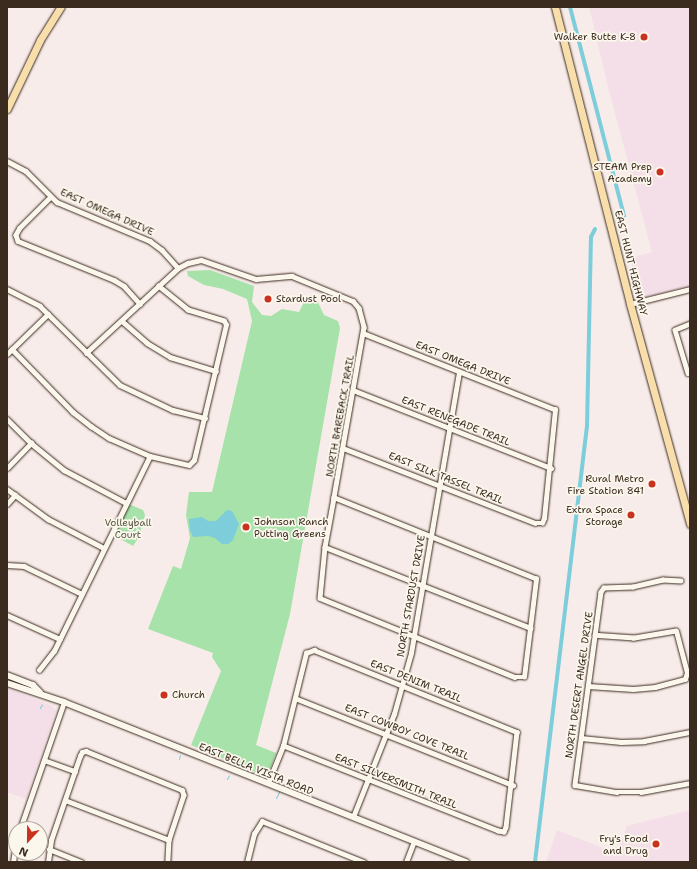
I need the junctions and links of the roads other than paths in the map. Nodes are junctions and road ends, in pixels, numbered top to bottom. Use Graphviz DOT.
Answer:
graph roads {
  1 [pos="61,7"];
  2 [pos="555,7"];
  3 [pos="7,109"];
  4 [pos="7,161"];
  5 [pos="51,197"];
  6 [pos="178,268"];
  7 [pos="158,286"];
  8 [pos="7,289"];
  9 [pos="690,289"];
  10 [pos="140,304"];
  11 [pos="630,304"];
  12 [pos="48,314"];
  13 [pos="122,321"];
  14 [pos="690,324"];
  15 [pos="364,334"];
  16 [pos="12,349"];
  17 [pos="86,353"];
  18 [pos="7,354"];
  19 [pos="216,371"];
  20 [pos="459,372"];
  21 [pos="689,373"];
  22 [pos="353,390"];
  23 [pos="7,418"];
  24 [pos="205,418"];
  25 [pos="450,428"];
  26 [pos="31,443"];
  27 [pos="343,448"];
  28 [pos="150,456"];
  29 [pos="7,468"];
  30 [pos="551,468"];
  31 [pos="439,485"];
  32 [pos="7,489"];
  33 [pos="15,495"];
  34 [pos="334,498"];
  35 [pos="126,503"];
  36 [pos="7,504"];
  37 [pos="690,524"];
  38 [pos="430,536"];
  39 [pos="325,547"];
  40 [pos="104,548"];
  41 [pos="7,564"];
  42 [pos="681,581"];
  43 [pos="422,586"];
  44 [pos="82,594"];
  45 [pos="7,615"];
  46 [pos="531,628"];
  47 [pos="595,635"];
  48 [pos="414,637"];
  49 [pos="60,639"];
  50 [pos="690,656"];
  51 [pos="684,657"];
  52 [pos="39,670"];
  53 [pos="7,675"];
  54 [pos="7,683"];
  55 [pos="402,685"];
  56 [pos="588,686"];
  57 [pos="40,692"];
  58 [pos="295,698"];
  59 [pos="64,702"];
  60 [pos="690,732"];
  61 [pos="386,734"];
  62 [pos="582,738"];
  63 [pos="282,746"];
  64 [pos="44,760"];
  65 [pos="75,771"];
  66 [pos="368,780"];
  67 [pos="268,783"];
  68 [pos="690,783"];
  69 [pos="512,785"];
  70 [pos="65,800"];
  71 [pos="353,817"];
  72 [pos="23,821"];
  73 [pos="169,840"];
  74 [pos="414,841"];
  75 [pos="49,849"];
  76 [pos="48,862"];
  77 [pos="82,862"];
  78 [pos="168,862"];
  79 [pos="247,862"];
  80 [pos="364,862"];
  81 [pos="406,862"];
  82 [pos="466,862"];
  1 -- 3 [label="main road"];
  2 -- 11 [label="main road, EAST HUNT HIGHWAY"];
  4 -- 5 [label="street, EAST OMEGA DRIVE"];
  5 -- 6 [label="street, EAST OMEGA DRIVE"];
  5 -- 10 [label="street"];
  6 -- 7 [label="street"];
  6 -- 15 [label="street, NORTH BAREBACK TRAIL"];
  7 -- 10 [label="street"];
  7 -- 19 [label="street"];
  8 -- 12 [label="street"];
  9 -- 11 [label="street"];
  10 -- 13 [label="street"];
  11 -- 37 [label="main road, EAST HUNT HIGHWAY"];
  12 -- 16 [label="street"];
  12 -- 17 [label="street"];
  13 -- 17 [label="street"];
  13 -- 19 [label="street"];
  14 -- 21 [label="street"];
  15 -- 20 [label="street, EAST OMEGA DRIVE"];
  15 -- 22 [label="street, NORTH BAREBACK TRAIL"];
  16 -- 18 [label="street"];
  16 -- 28 [label="street"];
  17 -- 24 [label="street"];
  19 -- 24 [label="street"];
  20 -- 25 [label="street, NORTH STARDUST DRIVE"];
  20 -- 30 [label="street, EAST OMEGA DRIVE"];
  22 -- 25 [label="street, EAST RENEGADE TRAIL"];
  22 -- 27 [label="street, NORTH BAREBACK TRAIL"];
  23 -- 26 [label="street"];
  24 -- 28 [label="street"];
  25 -- 30 [label="street, EAST RENEGADE TRAIL"];
  25 -- 31 [label="street, NORTH STARDUST DRIVE"];
  26 -- 29 [label="street"];
  26 -- 35 [label="street"];
  27 -- 31 [label="street, EAST SILK TASSEL TRAIL"];
  27 -- 34 [label="street, NORTH BAREBACK TRAIL"];
  28 -- 35 [label="street"];
  30 -- 31 [label="street, EAST SILK TASSEL TRAIL"];
  31 -- 38 [label="street, NORTH STARDUST DRIVE"];
  32 -- 33 [label="street"];
  33 -- 36 [label="street"];
  33 -- 40 [label="street"];
  34 -- 38 [label="street"];
  34 -- 39 [label="street, NORTH BAREBACK TRAIL"];
  35 -- 40 [label="street"];
  38 -- 43 [label="street, NORTH STARDUST DRIVE"];
  38 -- 46 [label="street"];
  39 -- 43 [label="street"];
  39 -- 48 [label="street, NORTH BAREBACK TRAIL"];
  40 -- 44 [label="street"];
  41 -- 44 [label="street"];
  42 -- 47 [label="street, NORTH DESERT ANGEL DRIVE"];
  43 -- 46 [label="street"];
  43 -- 48 [label="street, NORTH STARDUST DRIVE"];
  44 -- 49 [label="street"];
  45 -- 49 [label="street"];
  46 -- 48 [label="street"];
  47 -- 51 [label="street"];
  47 -- 56 [label="street, NORTH DESERT ANGEL DRIVE"];
  48 -- 55 [label="street, NORTH STARDUST DRIVE"];
  49 -- 52 [label="street"];
  50 -- 51 [label="street"];
  51 -- 56 [label="street"];
  53 -- 57 [label="street, EAST BELLA VISTA ROAD"];
  54 -- 57 [label="street, EAST BELLA VISTA ROAD"];
  55 -- 58 [label="street, EAST DENIM TRAIL"];
  55 -- 61 [label="street, NORTH STARDUST DRIVE"];
  55 -- 69 [label="street, EAST DENIM TRAIL"];
  56 -- 62 [label="street, NORTH DESERT ANGEL DRIVE"];
  57 -- 59 [label="street, EAST BELLA VISTA ROAD"];
  58 -- 61 [label="street, EAST COWBOY COVE TRAIL"];
  58 -- 63 [label="street"];
  59 -- 64 [label="street"];
  59 -- 67 [label="street, EAST BELLA VISTA ROAD"];
  60 -- 62 [label="street"];
  61 -- 66 [label="street, NORTH STARDUST DRIVE"];
  61 -- 69 [label="street, EAST COWBOY COVE TRAIL"];
  62 -- 68 [label="street, NORTH DESERT ANGEL DRIVE"];
  63 -- 66 [label="street, EAST SILVERSMITH TRAIL"];
  63 -- 67 [label="street"];
  64 -- 65 [label="street"];
  64 -- 72 [label="street"];
  65 -- 70 [label="street"];
  65 -- 73 [label="street"];
  66 -- 69 [label="street, EAST SILVERSMITH TRAIL"];
  66 -- 71 [label="street, NORTH STARDUST DRIVE"];
  67 -- 71 [label="street, EAST BELLA VISTA ROAD"];
  70 -- 73 [label="street"];
  70 -- 75 [label="street"];
  71 -- 74 [label="street, EAST BELLA VISTA ROAD"];
  73 -- 78 [label="street"];
  74 -- 81 [label="street"];
  74 -- 82 [label="street, EAST BELLA VISTA ROAD"];
  75 -- 76 [label="street"];
  75 -- 77 [label="street"];
  79 -- 80 [label="street"];
}
